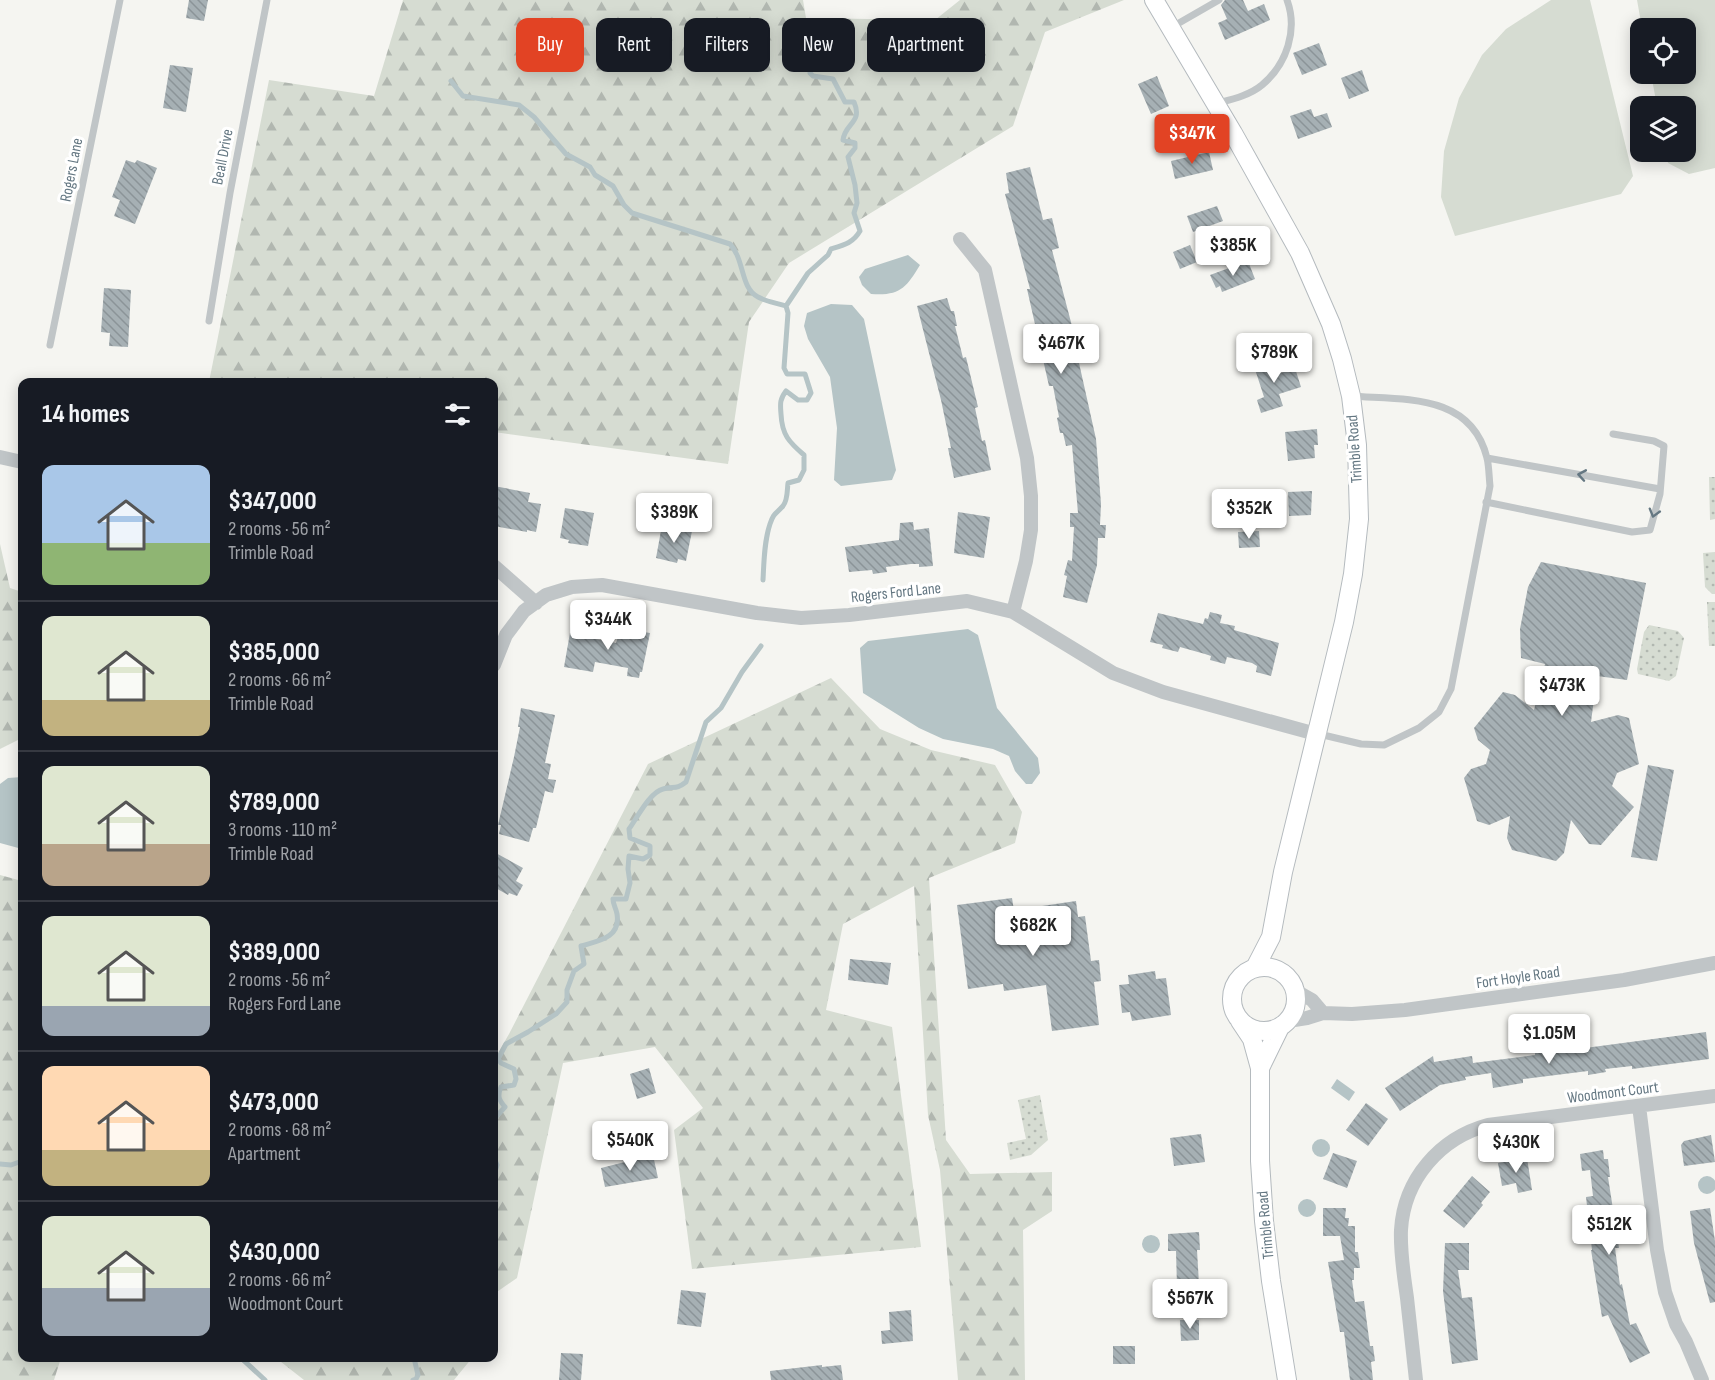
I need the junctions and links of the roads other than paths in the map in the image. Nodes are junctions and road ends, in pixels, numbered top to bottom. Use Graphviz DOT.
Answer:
graph roads {
  1 [pos="120,0"];
  2 [pos="267,0"];
  3 [pos="1154,0"];
  4 [pos="1220,0"];
  5 [pos="1287,0"];
  6 [pos="1171,28"];
  7 [pos="1216,104"];
  8 [pos="960,239"];
  9 [pos="209,321"];
  10 [pos="50,345"];
  11 [pos="1351,396"];
  12 [pos="1613,434"];
  13 [pos="0,458"];
  14 [pos="1487,458"];
  15 [pos="18,461"];
  16 [pos="1660,489"];
  17 [pos="1486,502"];
  18 [pos="498,570"];
  19 [pos="536,603"];
  20 [pos="1013,612"];
  21 [pos="498,655"];
  22 [pos="1316,734"];
  23 [pos="1271,938"];
  24 [pos="1715,963"];
  25 [pos="1255,968"];
  26 [pos="1285,974"];
  27 [pos="1296,991"];
  28 [pos="1323,1012"];
  29 [pos="1240,1021"];
  30 [pos="1284,1024"];
  31 [pos="1260,1068"];
  32 [pos="1715,1096"];
  33 [pos="1639,1106"];
  34 [pos="1287,1380"];
  35 [pos="1416,1380"];
  36 [pos="1702,1380"];
  1 -- 10 [label="lane, Rogers Lane"];
  2 -- 9 [label="lane, Beall Drive"];
  3 -- 6 [label="street, Trimble Road"];
  4 -- 6 [label="lane"];
  5 -- 7 [label="lane"];
  6 -- 7 [label="street, Trimble Road"];
  7 -- 11 [label="street, Trimble Road"];
  8 -- 20 [label="street"];
  11 -- 14 [label="lane"];
  11 -- 22 [label="street, Trimble Road"];
  12 -- 16 [label="lane"];
  13 -- 15 [label="street"];
  16 -- 14 [label="lane, one-way"];
  14 -- 17 [label="lane"];
  16 -- 17 [label="lane, one-way"];
  17 -- 22 [label="lane"];
  18 -- 19 [label="street"];
  19 -- 20 [label="street, Rogers Ford Lane"];
  19 -- 21 [label="street, Rogers Ford Lane"];
  20 -- 22 [label="street, Rogers Ford Lane"];
  22 -- 23 [label="street, Trimble Road"];
  23 -- 25 [label="street, Trimble Road"];
  23 -- 26 [label="street"];
  24 -- 28 [label="street, Fort Hoyle Road"];
  25 -- 26 [label="street"];
  25 -- 29 [label="street"];
  26 -- 27 [label="street"];
  27 -- 28 [label="street"];
  27 -- 30 [label="street"];
  28 -- 30 [label="street, Fort Hoyle Road"];
  29 -- 30 [label="street"];
  29 -- 31 [label="street, Trimble Road"];
  30 -- 31 [label="street, Trimble Road"];
  31 -- 34 [label="street, Trimble Road"];
  32 -- 33 [label="street, Woodmont Court"];
  33 -- 35 [label="street, Woodmont Court"];
  33 -- 36 [label="street"];
}
